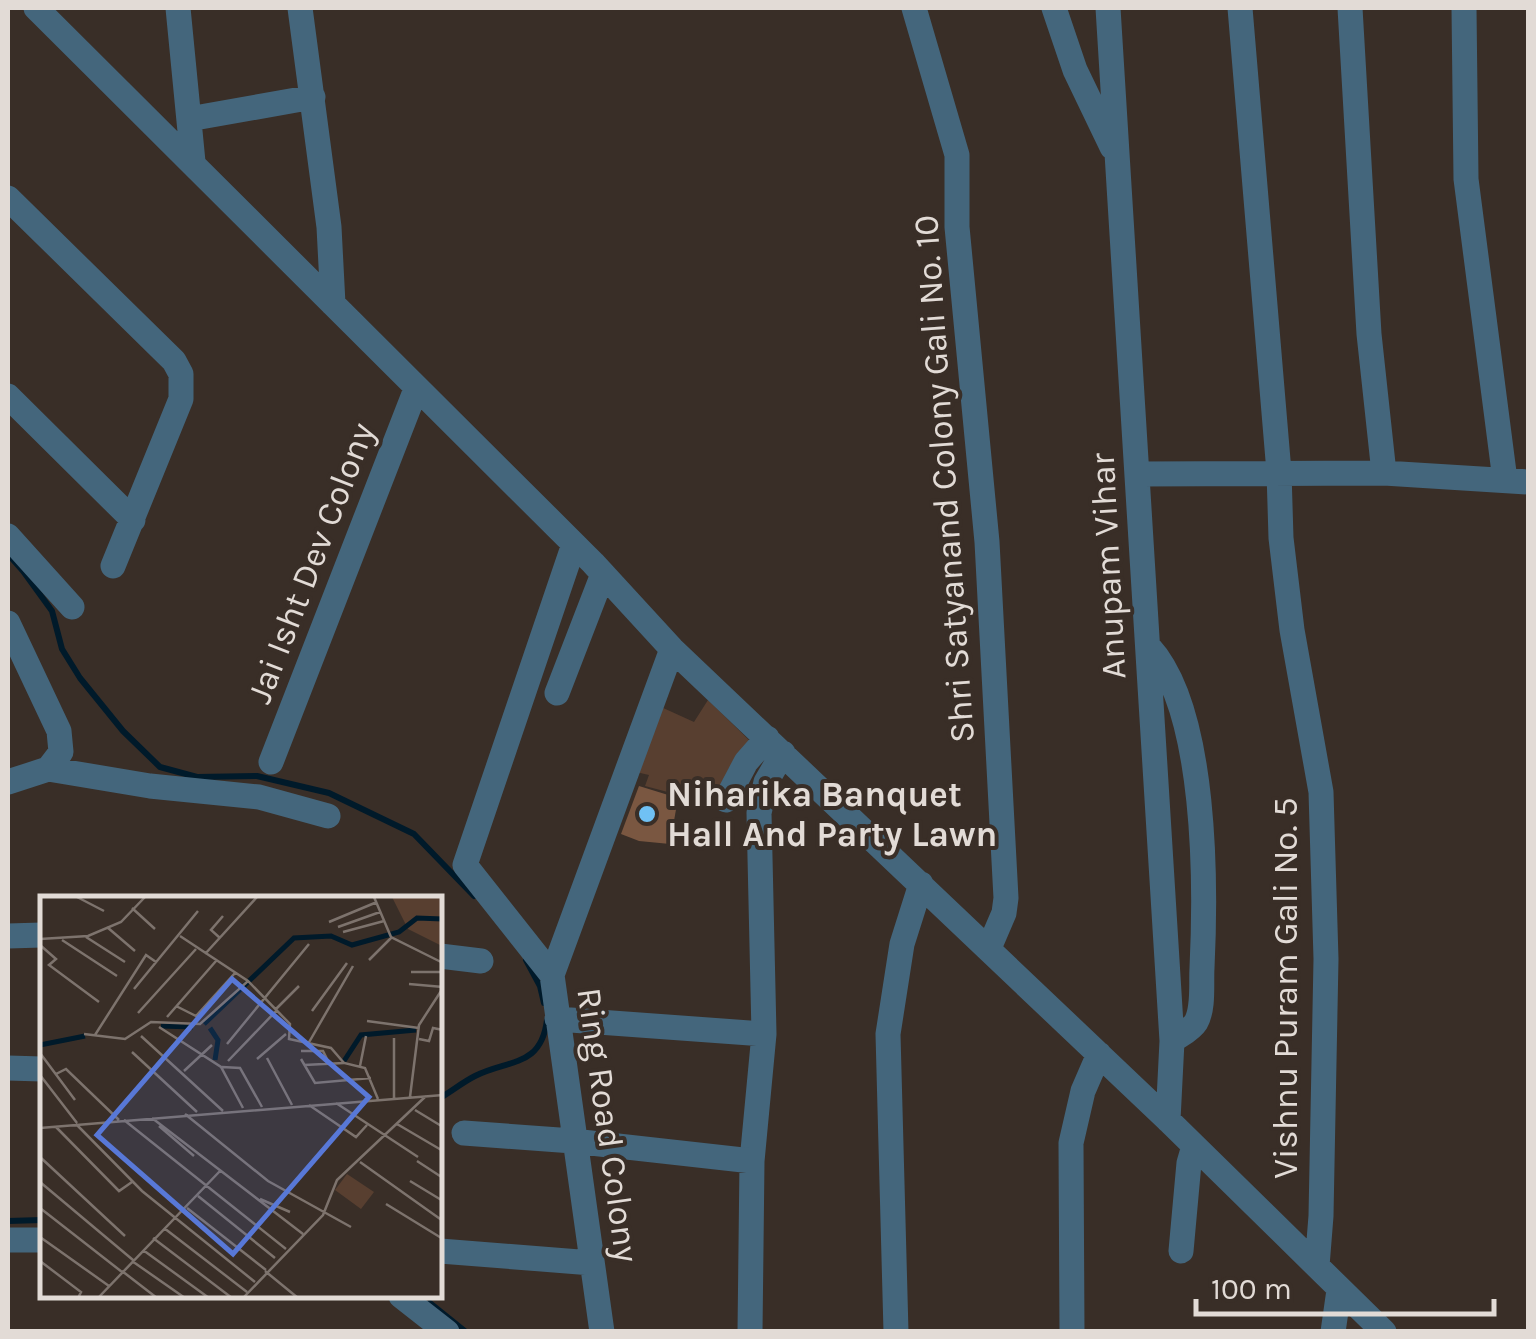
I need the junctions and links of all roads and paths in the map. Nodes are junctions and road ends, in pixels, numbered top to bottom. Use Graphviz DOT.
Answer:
graph roads {
  1 [pos="36,8"];
  2 [pos="178,8"];
  3 [pos="300,8"];
  4 [pos="914,8"];
  5 [pos="1054,8"];
  6 [pos="1108,8"];
  7 [pos="1240,8"];
  8 [pos="1350,8"];
  9 [pos="1464,8"];
  10 [pos="313,97"];
  11 [pos="189,119"];
  12 [pos="1117,156"];
  13 [pos="193,162"];
  14 [pos="8,198"];
  15 [pos="332,304"];
  16 [pos="416,389"];
  17 [pos="8,396"];
  18 [pos="1280,472"];
  19 [pos="1138,474"];
  20 [pos="1384,474"];
  21 [pos="1517,481"];
  22 [pos="132,520"];
  23 [pos="8,536"];
  24 [pos="574,544"];
  25 [pos="113,566"];
  26 [pos="603,574"];
  27 [pos="72,607"];
  28 [pos="8,623"];
  29 [pos="1149,647"];
  30 [pos="672,649"];
  31 [pos="557,693"];
  32 [pos="775,746"];
  33 [pos="272,762"];
  34 [pos="48,770"];
  35 [pos="8,782"];
  36 [pos="726,800"];
  37 [pos="328,816"];
  38 [pos="921,884"];
  39 [pos="40,935"];
  40 [pos="8,936"];
  41 [pos="989,948"];
  42 [pos="442,956"];
  43 [pos="481,960"];
  44 [pos="552,975"];
  45 [pos="557,1019"];
  46 [pos="764,1034"];
  47 [pos="1172,1041"];
  48 [pos="1099,1054"];
  49 [pos="8,1068"];
  50 [pos="40,1069"];
  51 [pos="1168,1120"];
  52 [pos="464,1133"];
  53 [pos="574,1141"];
  54 [pos="1194,1146"];
  55 [pos="752,1160"];
  56 [pos="8,1240"];
  57 [pos="40,1240"];
  58 [pos="442,1251"];
  59 [pos="1181,1251"];
  60 [pos="592,1263"];
  61 [pos="1317,1266"];
  62 [pos="1339,1290"];
  63 [pos="405,1299"];
  64 [pos="447,1332"];
  65 [pos="602,1332"];
  66 [pos="750,1332"];
  67 [pos="896,1332"];
  68 [pos="1072,1332"];
  69 [pos="1332,1332"];
  70 [pos="1384,1332"];
  1 -- 13 [label="street"];
  2 -- 11 [label="street"];
  3 -- 10 [label="street"];
  4 -- 41 [label="street, Shri Satyanand Colony Gali No. 10"];
  5 -- 12 [label="street"];
  6 -- 12 [label="street, Anupam Vihar"];
  7 -- 18 [label="street, Vishnu Puram Gali No. 5"];
  8 -- 20 [label="street"];
  9 -- 21 [label="street"];
  10 -- 11 [label="street"];
  10 -- 15 [label="street"];
  11 -- 13 [label="street"];
  12 -- 19 [label="street, Anupam Vihar"];
  13 -- 15 [label="street"];
  14 -- 22 [label="street"];
  15 -- 16 [label="street"];
  16 -- 24 [label="street"];
  16 -- 33 [label="street, Jai Isht Dev Colony"];
  17 -- 22 [label="street"];
  18 -- 19 [label="street"];
  18 -- 20 [label="street"];
  18 -- 61 [label="street, Vishnu Puram Gali No. 5"];
  19 -- 29 [label="street, Anupam Vihar"];
  20 -- 21 [label="street"];
  22 -- 25 [label="street"];
  23 -- 27 [label="street"];
  24 -- 26 [label="street"];
  24 -- 44 [label="street"];
  26 -- 30 [label="street"];
  26 -- 31 [label="street"];
  28 -- 34 [label="street"];
  29 -- 47 [label="street, Anupam Vihar"];
  29 -- 47 [label="street"];
  30 -- 32 [label="street"];
  30 -- 44 [label="street, Ring Road Colony"];
  32 -- 36 [label="street"];
  32 -- 38 [label="street"];
  32 -- 46 [label="street"];
  34 -- 35 [label="street"];
  34 -- 37 [label="street"];
  38 -- 41 [label="street"];
  38 -- 67 [label="street"];
  39 -- 40 [label="street"];
  41 -- 48 [label="street"];
  42 -- 43 [label="street"];
  44 -- 45 [label="street, Ring Road Colony"];
  45 -- 46 [label="street"];
  45 -- 53 [label="street, Ring Road Colony"];
  46 -- 55 [label="street"];
  47 -- 51 [label="street, Anupam Vihar"];
  48 -- 51 [label="street"];
  48 -- 68 [label="street"];
  49 -- 50 [label="street"];
  51 -- 54 [label="street"];
  52 -- 53 [label="street"];
  53 -- 55 [label="street"];
  53 -- 60 [label="street, Ring Road Colony"];
  54 -- 59 [label="street"];
  54 -- 61 [label="street"];
  55 -- 66 [label="street"];
  56 -- 57 [label="street"];
  58 -- 60 [label="street"];
  60 -- 65 [label="street, Ring Road Colony"];
  61 -- 62 [label="street"];
  62 -- 69 [label="street"];
  62 -- 70 [label="street"];
  63 -- 64 [label="street"];
}
